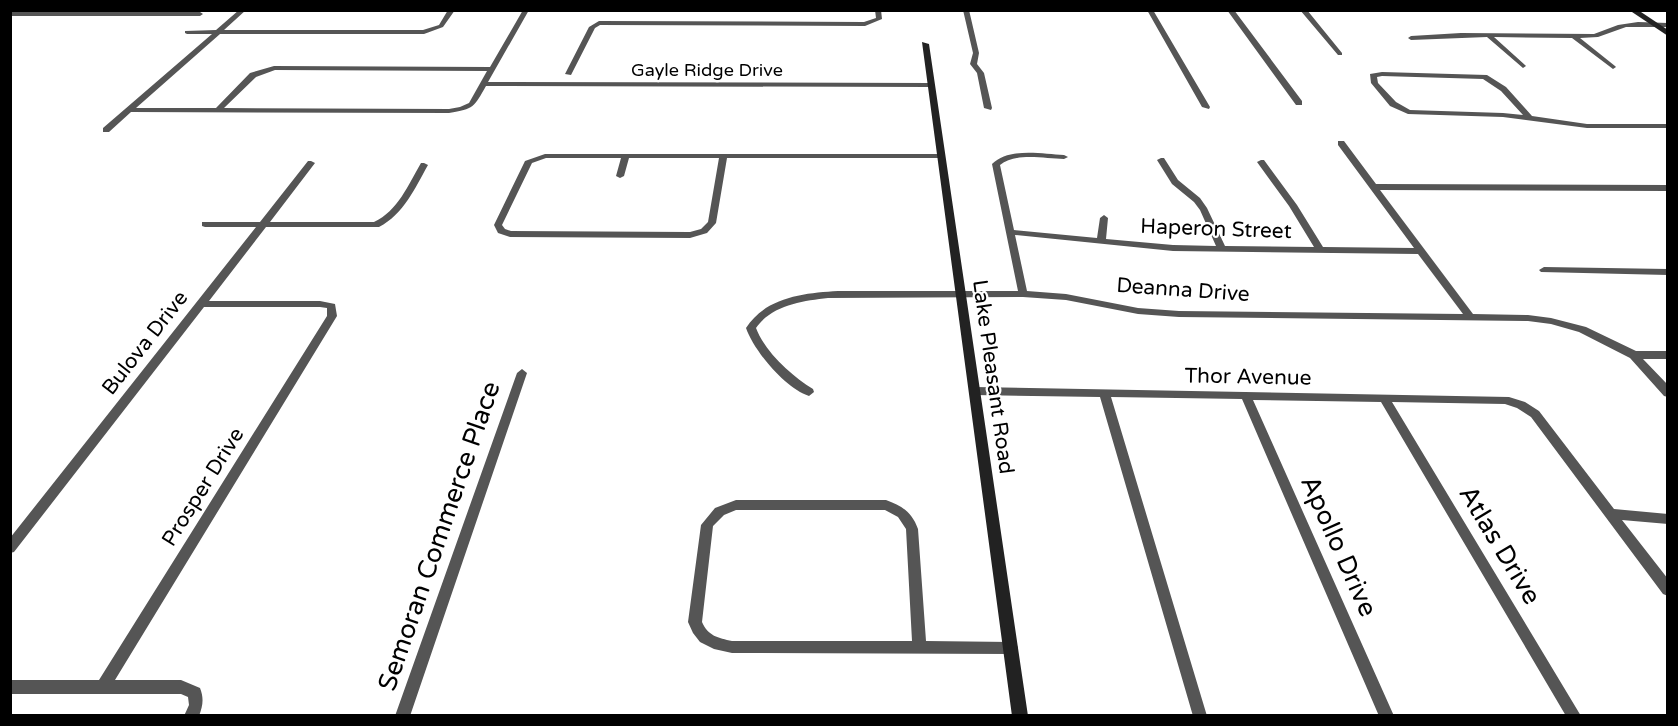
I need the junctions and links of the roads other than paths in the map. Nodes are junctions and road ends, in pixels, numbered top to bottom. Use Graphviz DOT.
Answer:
graph roads {
  1 [pos="243,10"];
  2 [pos="452,10"];
  3 [pos="526,10"];
  4 [pos="878,10"];
  5 [pos="966,10"];
  6 [pos="1150,10"];
  7 [pos="1230,10"];
  8 [pos="1303,10"];
  9 [pos="1632,10"];
  10 [pos="10,14"];
  11 [pos="200,14"];
  12 [pos="1654,26"];
  13 [pos="1668,26"];
  14 [pos="187,32"];
  15 [pos="217,33"];
  16 [pos="1668,34"];
  17 [pos="1488,35"];
  18 [pos="1573,36"];
  19 [pos="1411,38"];
  20 [pos="925,44"];
  21 [pos="1340,54"];
  22 [pos="1523,66"];
  23 [pos="1613,67"];
  24 [pos="492,69"];
  25 [pos="569,74"];
  26 [pos="483,84"];
  27 [pos="930,85"];
  28 [pos="1299,103"];
  29 [pos="1206,107"];
  30 [pos="988,108"];
  31 [pos="129,110"];
  32 [pos="218,110"];
  33 [pos="1528,118"];
  34 [pos="1668,126"];
  35 [pos="106,130"];
  36 [pos="1341,143"];
  37 [pos="626,156"];
  38 [pos="723,156"];
  39 [pos="941,156"];
  40 [pos="1064,157"];
  41 [pos="1161,160"];
  42 [pos="1261,162"];
  43 [pos="311,164"];
  44 [pos="424,165"];
  45 [pos="620,176"];
  46 [pos="1374,187"];
  47 [pos="1668,188"];
  48 [pos="1104,218"];
  49 [pos="205,224"];
  50 [pos="263,225"];
  51 [pos="1010,232"];
  52 [pos="1101,240"];
  53 [pos="1222,249"];
  54 [pos="1320,250"];
  55 [pos="1422,251"];
  56 [pos="1544,270"];
  57 [pos="1668,272"];
  58 [pos="1023,294"];
  59 [pos="961,295"];
  60 [pos="200,304"];
  61 [pos="1471,318"];
  62 [pos="1634,355"];
  63 [pos="1668,355"];
  64 [pos="522,373"];
  65 [pos="809,392"];
  66 [pos="974,392"];
  67 [pos="1668,393"];
  68 [pos="1105,394"];
  69 [pos="1246,396"];
  70 [pos="1384,398"];
  71 [pos="1611,514"];
  72 [pos="1668,519"];
  73 [pos="10,548"];
  74 [pos="1668,590"];
  75 [pos="919,648"];
  76 [pos="1011,648"];
  77 [pos="10,687"];
  78 [pos="103,687"];
  79 [pos="191,716"];
  80 [pos="402,716"];
  81 [pos="1020,716"];
  82 [pos="1200,716"];
  83 [pos="1387,716"];
  84 [pos="1574,716"];
  1 -- 15 [label="street"];
  2 -- 15 [label="street"];
  3 -- 24 [label="street"];
  4 -- 25 [label="street"];
  5 -- 30 [label="street"];
  6 -- 29 [label="street"];
  7 -- 28 [label="street"];
  8 -- 21 [label="street"];
  9 -- 12 [label="street"];
  10 -- 11 [label="street"];
  12 -- 13 [label="street"];
  12 -- 16 [label="street"];
  12 -- 18 [label="street"];
  14 -- 15 [label="street"];
  15 -- 31 [label="street"];
  17 -- 18 [label="street"];
  17 -- 19 [label="street"];
  17 -- 22 [label="street"];
  18 -- 23 [label="street"];
  20 -- 27 [label="street, Lake Pleasant Road"];
  24 -- 26 [label="street"];
  24 -- 32 [label="street"];
  26 -- 27 [label="street, Gayle Ridge Drive"];
  26 -- 32 [label="street"];
  27 -- 39 [label="street, Lake Pleasant Road"];
  31 -- 32 [label="street"];
  31 -- 35 [label="street"];
  33 -- 33 [label="street"];
  33 -- 34 [label="street"];
  36 -- 46 [label="street"];
  37 -- 38 [label="street"];
  37 -- 38 [label="street"];
  37 -- 45 [label="street"];
  38 -- 39 [label="street"];
  39 -- 59 [label="street, Lake Pleasant Road"];
  40 -- 51 [label="street"];
  41 -- 53 [label="street"];
  42 -- 54 [label="street"];
  43 -- 50 [label="street, Bulova Drive"];
  44 -- 50 [label="street"];
  46 -- 47 [label="street"];
  46 -- 55 [label="street"];
  48 -- 52 [label="street"];
  49 -- 50 [label="street"];
  50 -- 60 [label="street, Bulova Drive"];
  51 -- 52 [label="street, Haperon Street"];
  51 -- 58 [label="street"];
  52 -- 53 [label="street, Haperon Street"];
  53 -- 54 [label="street, Haperon Street"];
  54 -- 55 [label="street, Haperon Street"];
  55 -- 61 [label="street"];
  56 -- 57 [label="street"];
  58 -- 59 [label="street, Deanna Drive"];
  58 -- 61 [label="street, Deanna Drive"];
  59 -- 65 [label="street, Deanna Drive"];
  59 -- 66 [label="street, Lake Pleasant Road"];
  60 -- 73 [label="street, Bulova Drive"];
  60 -- 78 [label="street, Prosper Drive"];
  61 -- 62 [label="street, Deanna Drive"];
  62 -- 63 [label="street, Deanna Drive"];
  62 -- 67 [label="street"];
  64 -- 80 [label="street, Semoran Commerce Place"];
  66 -- 68 [label="street, Thor Avenue"];
  66 -- 76 [label="street, Lake Pleasant Road"];
  68 -- 69 [label="street, Thor Avenue"];
  68 -- 82 [label="street"];
  69 -- 70 [label="street, Thor Avenue"];
  69 -- 83 [label="street, Apollo Drive"];
  70 -- 71 [label="street, Thor Avenue"];
  70 -- 84 [label="street, Atlas Drive"];
  71 -- 72 [label="street"];
  71 -- 74 [label="street"];
  75 -- 75 [label="street"];
  75 -- 76 [label="street"];
  76 -- 81 [label="street, Lake Pleasant Road"];
  77 -- 78 [label="street"];
  78 -- 79 [label="street"];
}
